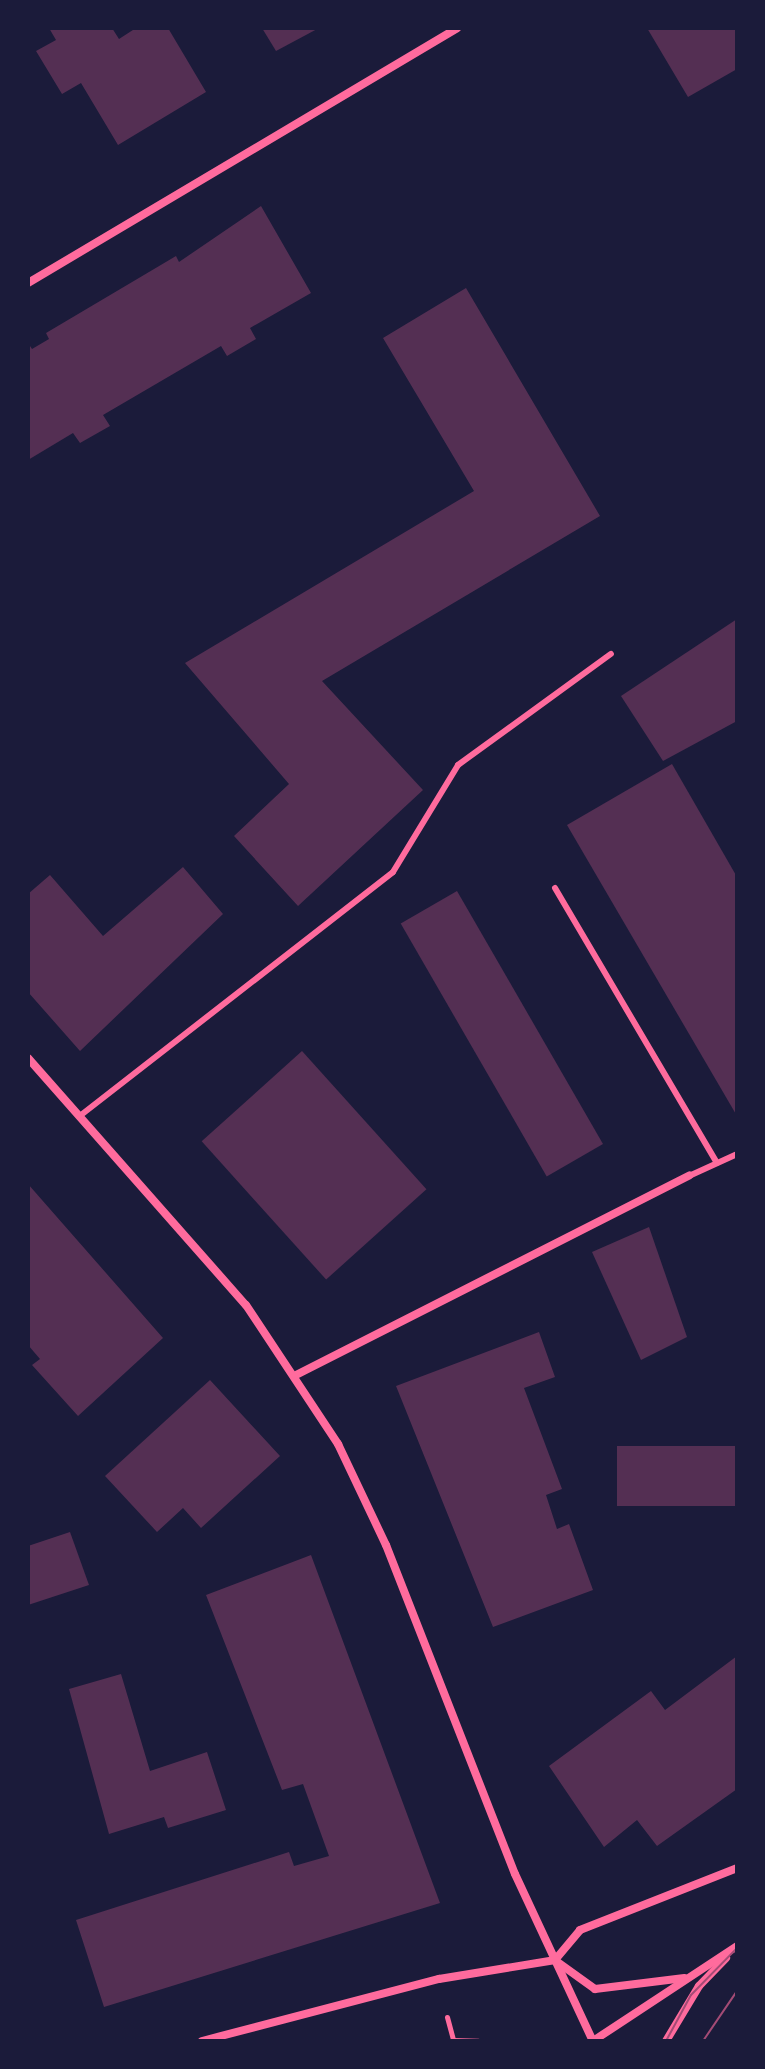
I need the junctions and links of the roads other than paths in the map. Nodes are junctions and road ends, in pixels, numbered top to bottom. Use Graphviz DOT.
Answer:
graph roads {
  1 [pos="457,28"];
  2 [pos="28,283"];
  3 [pos="611,654"];
  4 [pos="555,888"];
  5 [pos="28,1058"];
  6 [pos="81,1115"];
  7 [pos="737,1154"];
  8 [pos="717,1163"];
  9 [pos="689,1176"];
  10 [pos="296,1375"];
  11 [pos="737,1868"];
  12 [pos="737,1946"];
  13 [pos="555,1960"];
  14 [pos="693,1975"];
  15 [pos="202,2041"];
  16 [pos="593,2041"];
  17 [pos="666,2041"];
  1 -- 2 [label="street"];
  3 -- 6 [label="lane"];
  4 -- 8 [label="lane"];
  5 -- 6 [label="street"];
  6 -- 10 [label="street"];
  7 -- 8 [label="lane"];
  8 -- 9 [label="lane"];
  9 -- 10 [label="street"];
  10 -- 13 [label="street"];
  11 -- 13 [label="street"];
  12 -- 14 [label="street"];
  12 -- 17 [label="street"];
  13 -- 14 [label="street"];
  13 -- 15 [label="street"];
  13 -- 16 [label="street"];
  14 -- 16 [label="street"];
}
